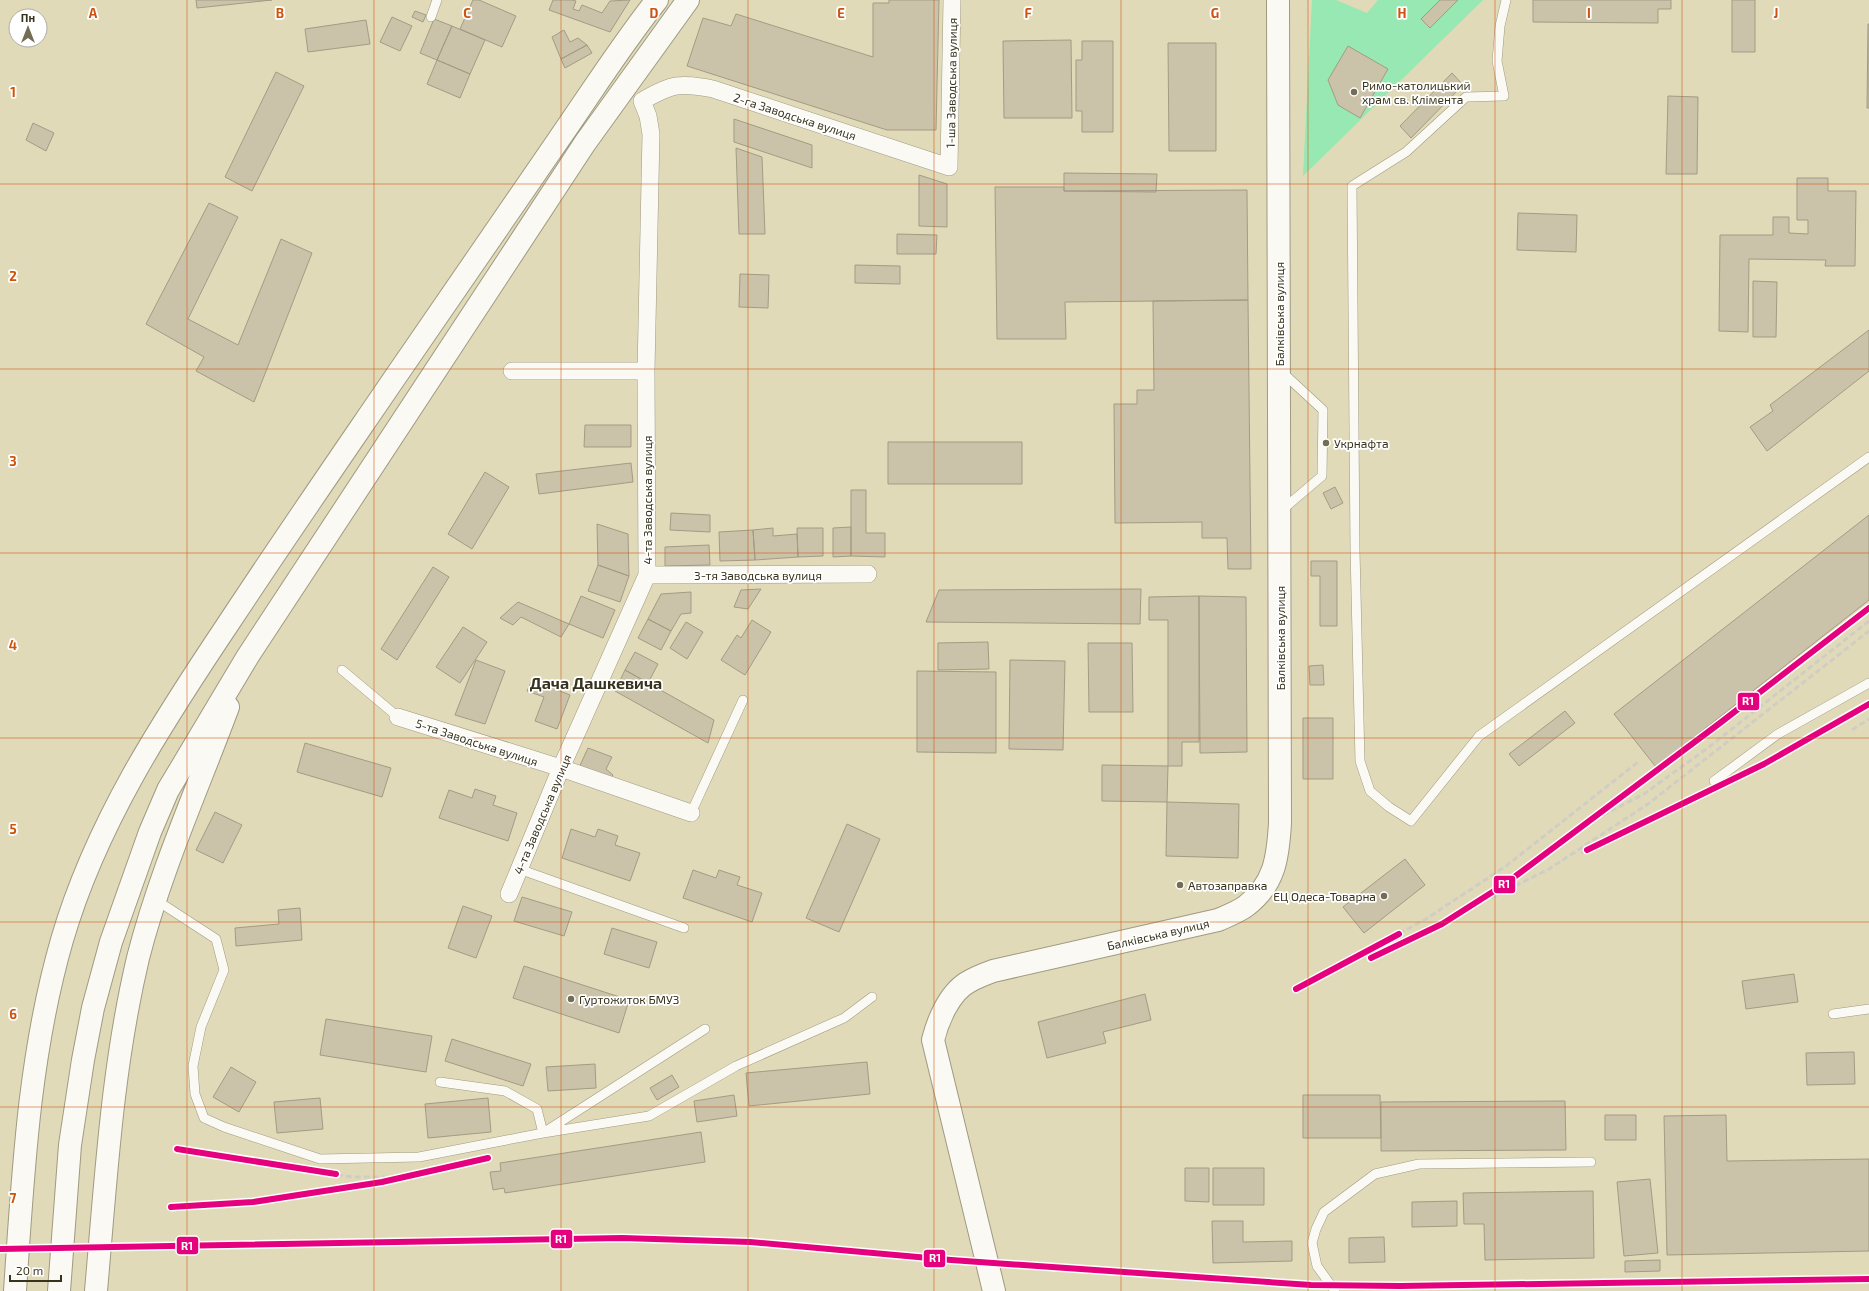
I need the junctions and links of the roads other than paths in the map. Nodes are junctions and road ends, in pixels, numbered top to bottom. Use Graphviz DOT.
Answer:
graph roads {
  1 [pos="437,0"];
  2 [pos="688,0"];
  3 [pos="952,0"];
  4 [pos="1278,0"];
  5 [pos="1506,0"];
  6 [pos="655,1"];
  7 [pos="430,17"];
  8 [pos="619,96"];
  9 [pos="642,101"];
  10 [pos="950,167"];
  11 [pos="1279,370"];
  12 [pos="512,371"];
  13 [pos="646,371"];
  14 [pos="1869,457"];
  15 [pos="1280,513"];
  16 [pos="868,574"];
  17 [pos="647,575"];
  18 [pos="248,656"];
  19 [pos="342,670"];
  20 [pos="1869,683"];
  21 [pos="743,700"];
  22 [pos="398,717"];
  23 [pos="561,768"];
  24 [pos="1714,781"];
  25 [pos="691,813"];
  26 [pos="519,869"];
  27 [pos="509,894"];
  28 [pos="156,900"];
  29 [pos="684,928"];
  30 [pos="872,997"];
  31 [pos="1869,1009"];
  32 [pos="1833,1014"];
  33 [pos="705,1029"];
  34 [pos="440,1082"];
  35 [pos="543,1132"];
  36 [pos="1591,1162"];
  37 [pos="15,1291"];
  38 [pos="59,1291"];
  39 [pos="96,1291"];
  40 [pos="994,1291"];
  41 [pos="1335,1291"];
  1 -- 7 [label="lane"];
  2 -- 8 [label="street"];
  3 -- 10 [label="street, 1-ша Заводська вулиця"];
  4 -- 11 [label="street, Балківська вулиця"];
  5 -- 14 [label="lane"];
  6 -- 37 [label="street"];
  8 -- 9 [label="street"];
  8 -- 18 [label="street"];
  9 -- 10 [label="street, 2-га Заводська вулиця"];
  9 -- 13 [label="street, 4-та Заводська вулиця"];
  11 -- 15 [label="street, Балківська вулиця"];
  11 -- 15 [label="lane"];
  12 -- 13 [label="street"];
  13 -- 17 [label="street, 4-та Заводська вулиця"];
  15 -- 40 [label="street, Балківська вулиця"];
  16 -- 17 [label="street, 3-тя Заводська вулиця"];
  17 -- 23 [label="street, 4-та Заводська вулиця"];
  18 -- 28 [label="street"];
  18 -- 38 [label="street"];
  19 -- 22 [label="lane"];
  20 -- 24 [label="lane"];
  21 -- 25 [label="lane"];
  22 -- 23 [label="street, 5-та Заводська вулиця"];
  23 -- 25 [label="street, 5-та Заводська вулиця"];
  23 -- 26 [label="street, 4-та Заводська вулиця"];
  26 -- 27 [label="street, 4-та Заводська вулиця"];
  26 -- 29 [label="lane"];
  28 -- 35 [label="lane"];
  28 -- 39 [label="street"];
  30 -- 35 [label="lane"];
  31 -- 32 [label="lane"];
  33 -- 35 [label="lane"];
  34 -- 35 [label="lane"];
  36 -- 41 [label="lane"];
}
